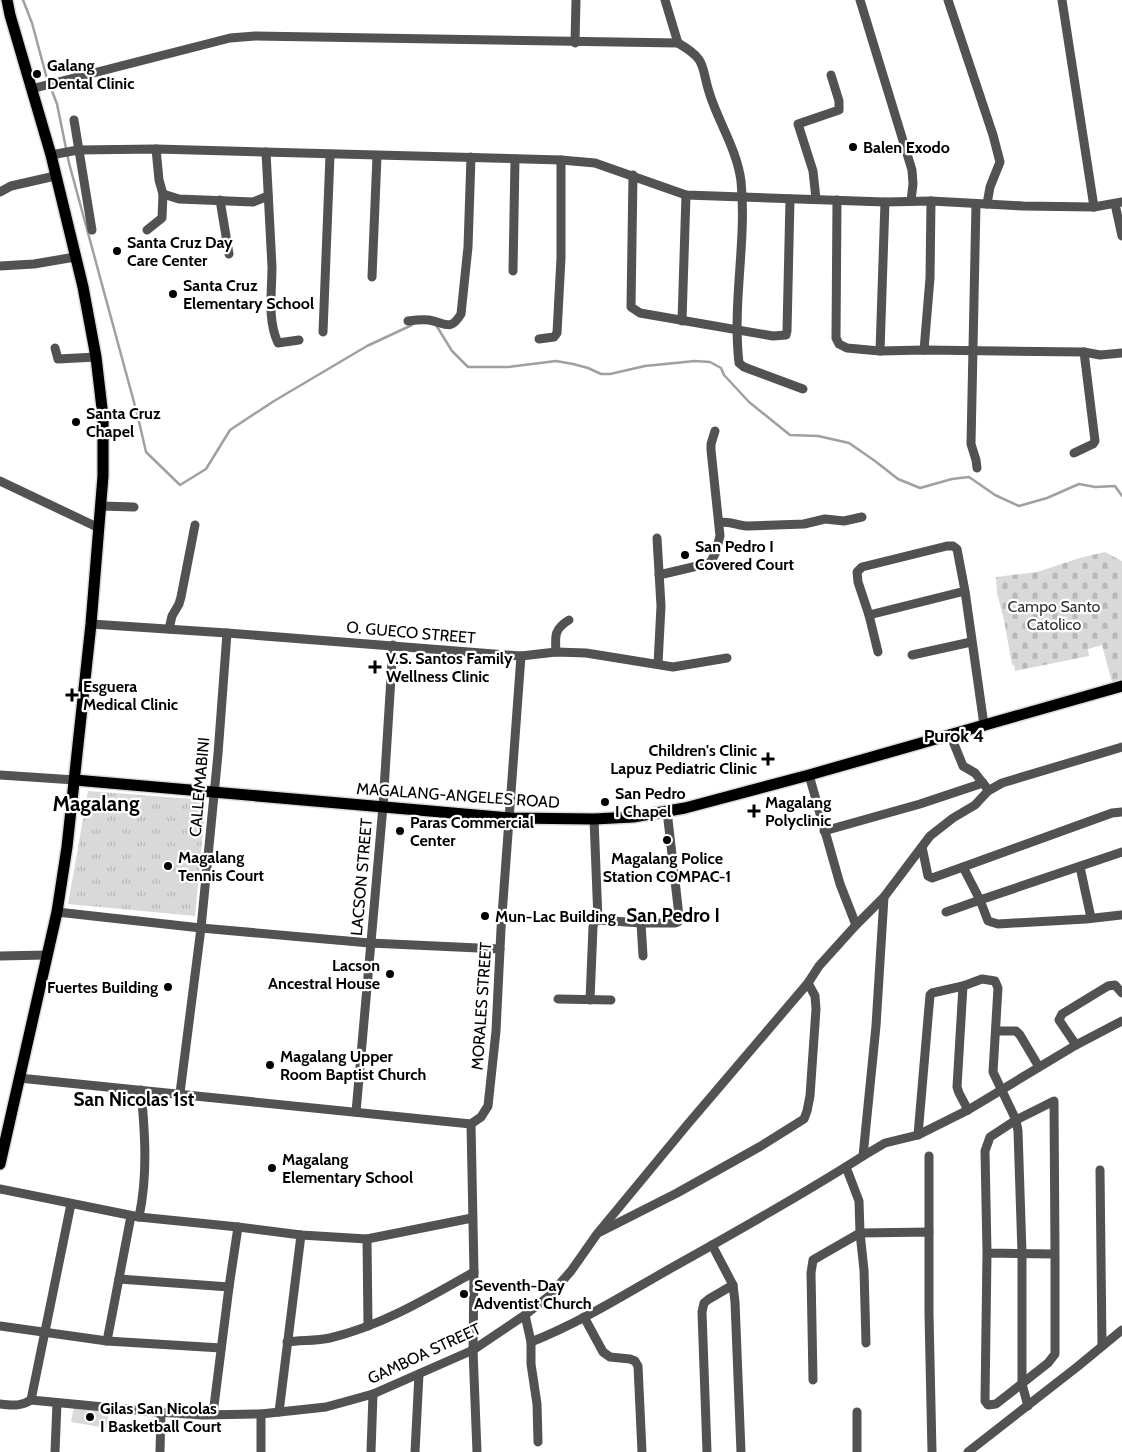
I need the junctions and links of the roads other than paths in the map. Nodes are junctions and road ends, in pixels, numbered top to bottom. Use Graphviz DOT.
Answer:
graph roads {
  1 [pos="576,0"];
  2 [pos="665,0"];
  3 [pos="860,0"];
  4 [pos="948,0"];
  5 [pos="1062,0"];
  6 [pos="5,6"];
  7 [pos="575,43"];
  8 [pos="678,43"];
  9 [pos="831,75"];
  10 [pos="31,89"];
  11 [pos="74,120"];
  12 [pos="156,149"];
  13 [pos="76,150"];
  14 [pos="266,152"];
  15 [pos="56,154"];
  16 [pos="330,154"];
  17 [pos="378,156"];
  18 [pos="471,157"];
  19 [pos="515,159"];
  20 [pos="561,160"];
  21 [pos="633,175"];
  22 [pos="55,176"];
  23 [pos="0,192"];
  24 [pos="163,194"];
  25 [pos="686,195"];
  26 [pos="268,196"];
  27 [pos="742,198"];
  28 [pos="790,199"];
  29 [pos="816,199"];
  30 [pos="220,200"];
  31 [pos="837,200"];
  32 [pos="911,201"];
  33 [pos="931,201"];
  34 [pos="885,202"];
  35 [pos="1119,203"];
  36 [pos="976,204"];
  37 [pos="987,204"];
  38 [pos="1094,207"];
  39 [pos="92,230"];
  40 [pos="147,230"];
  41 [pos="1122,236"];
  42 [pos="229,254"];
  43 [pos="76,257"];
  44 [pos="0,266"];
  45 [pos="513,271"];
  46 [pos="372,277"];
  47 [pos="408,321"];
  48 [pos="682,321"];
  49 [pos="738,330"];
  50 [pos="323,332"];
  51 [pos="539,339"];
  52 [pos="299,340"];
  53 [pos="55,348"];
  54 [pos="924,350"];
  55 [pos="974,350"];
  56 [pos="880,351"];
  57 [pos="1084,352"];
  58 [pos="1122,353"];
  59 [pos="96,357"];
  60 [pos="803,389"];
  61 [pos="714,432"];
  62 [pos="1074,453"];
  63 [pos="977,468"];
  64 [pos="0,481"];
  65 [pos="101,506"];
  66 [pos="134,507"];
  67 [pos="862,517"];
  68 [pos="719,523"];
  69 [pos="195,525"];
  70 [pos="99,528"];
  71 [pos="657,538"];
  72 [pos="659,575"];
  73 [pos="965,591"];
  74 [pos="869,615"];
  75 [pos="568,620"];
  76 [pos="91,624"];
  77 [pos="169,629"];
  78 [pos="227,633"];
  79 [pos="971,642"];
  80 [pos="393,645"];
  81 [pos="556,652"];
  82 [pos="878,652"];
  83 [pos="521,656"];
  84 [pos="912,656"];
  85 [pos="727,658"];
  86 [pos="658,664"];
  87 [pos="1122,686"];
  88 [pos="984,725"];
  89 [pos="950,734"];
  90 [pos="1122,746"];
  91 [pos="0,775"];
  92 [pos="809,775"];
  93 [pos="75,780"];
  94 [pos="983,783"];
  95 [pos="988,791"];
  96 [pos="213,792"];
  97 [pos="383,806"];
  98 [pos="667,811"];
  99 [pos="1122,812"];
  100 [pos="510,818"];
  101 [pos="594,819"];
  102 [pos="824,831"];
  103 [pos="922,847"];
  104 [pos="1122,852"];
  105 [pos="963,867"];
  106 [pos="1080,867"];
  107 [pos="884,897"];
  108 [pos="980,900"];
  109 [pos="56,912"];
  110 [pos="946,912"];
  111 [pos="1121,914"];
  112 [pos="1091,918"];
  113 [pos="598,920"];
  114 [pos="641,923"];
  115 [pos="856,925"];
  116 [pos="201,928"];
  117 [pos="370,943"];
  118 [pos="500,950"];
  119 [pos="46,955"];
  120 [pos="0,956"];
  121 [pos="643,956"];
  122 [pos="808,983"];
  123 [pos="963,986"];
  124 [pos="1122,993"];
  125 [pos="558,999"];
  126 [pos="590,1000"];
  127 [pos="611,1000"];
  128 [pos="1122,1020"];
  129 [pos="996,1031"];
  130 [pos="1076,1046"];
  131 [pos="1039,1067"];
  132 [pos="19,1078"];
  133 [pos="1001,1089"];
  134 [pos="142,1090"];
  135 [pos="180,1093"];
  136 [pos="968,1110"];
  137 [pos="356,1112"];
  138 [pos="1016,1120"];
  139 [pos="471,1124"];
  140 [pos="918,1135"];
  141 [pos="863,1156"];
  142 [pos="928,1156"];
  143 [pos="0,1164"];
  144 [pos="846,1167"];
  145 [pos="1100,1170"];
  146 [pos="0,1189"];
  147 [pos="71,1204"];
  148 [pos="135,1217"];
  149 [pos="472,1218"];
  150 [pos="238,1227"];
  151 [pos="929,1232"];
  152 [pos="860,1233"];
  153 [pos="598,1234"];
  154 [pos="301,1235"];
  155 [pos="367,1240"];
  156 [pos="712,1245"];
  157 [pos="987,1252"];
  158 [pos="1022,1253"];
  159 [pos="1055,1254"];
  160 [pos="474,1272"];
  161 [pos="119,1279"];
  162 [pos="732,1285"];
  163 [pos="229,1288"];
  164 [pos="525,1315"];
  165 [pos="584,1317"];
  166 [pos="0,1326"];
  167 [pos="368,1326"];
  168 [pos="1122,1330"];
  169 [pos="44,1333"];
  170 [pos="107,1341"];
  171 [pos="287,1342"];
  172 [pos="531,1342"];
  173 [pos="866,1343"];
  174 [pos="1102,1346"];
  175 [pos="221,1348"];
  176 [pos="473,1350"];
  177 [pos="419,1374"];
  178 [pos="813,1380"];
  179 [pos="1022,1384"];
  180 [pos="373,1394"];
  181 [pos="31,1400"];
  182 [pos="57,1403"];
  183 [pos="0,1404"];
  184 [pos="1028,1406"];
  185 [pos="161,1412"];
  186 [pos="279,1412"];
  187 [pos="857,1412"];
  188 [pos="213,1414"];
  189 [pos="261,1414"];
  190 [pos="538,1442"];
  191 [pos="55,1452"];
  192 [pos="160,1452"];
  193 [pos="261,1452"];
  194 [pos="372,1452"];
  195 [pos="415,1452"];
  196 [pos="477,1452"];
  197 [pos="642,1452"];
  198 [pos="707,1452"];
  199 [pos="741,1452"];
  200 [pos="857,1452"];
  201 [pos="932,1452"];
  202 [pos="968,1452"];
  1 -- 7 [label="street"];
  2 -- 8 [label="street"];
  3 -- 32 [label="street"];
  4 -- 37 [label="street"];
  5 -- 38 [label="street"];
  6 -- 10 [label="main road"];
  7 -- 8 [label="street"];
  7 -- 10 [label="street"];
  8 -- 27 [label="street"];
  9 -- 29 [label="street"];
  10 -- 15 [label="main road"];
  11 -- 13 [label="street"];
  12 -- 13 [label="street"];
  12 -- 14 [label="street"];
  12 -- 24 [label="street"];
  13 -- 15 [label="street"];
  13 -- 39 [label="street"];
  14 -- 16 [label="street"];
  14 -- 26 [label="street"];
  15 -- 22 [label="main road"];
  16 -- 17 [label="street"];
  16 -- 50 [label="street"];
  17 -- 18 [label="street"];
  17 -- 46 [label="street"];
  18 -- 19 [label="street"];
  18 -- 47 [label="street"];
  19 -- 20 [label="street"];
  19 -- 45 [label="street"];
  20 -- 21 [label="street"];
  20 -- 51 [label="street"];
  21 -- 25 [label="street"];
  21 -- 48 [label="street"];
  22 -- 23 [label="street"];
  22 -- 43 [label="main road"];
  24 -- 30 [label="street"];
  24 -- 40 [label="street"];
  25 -- 27 [label="street"];
  25 -- 48 [label="street"];
  26 -- 30 [label="street"];
  26 -- 52 [label="street"];
  27 -- 28 [label="street"];
  27 -- 49 [label="street"];
  28 -- 29 [label="street"];
  28 -- 49 [label="street"];
  29 -- 31 [label="street"];
  30 -- 42 [label="street"];
  31 -- 34 [label="street"];
  31 -- 56 [label="street"];
  32 -- 33 [label="street"];
  32 -- 34 [label="street"];
  33 -- 36 [label="street"];
  33 -- 54 [label="street"];
  34 -- 56 [label="street"];
  35 -- 38 [label="street"];
  35 -- 41 [label="street"];
  36 -- 37 [label="street"];
  36 -- 55 [label="street"];
  37 -- 38 [label="street"];
  43 -- 44 [label="street"];
  43 -- 59 [label="main road"];
  48 -- 49 [label="street"];
  49 -- 60 [label="street"];
  53 -- 59 [label="street"];
  54 -- 55 [label="street"];
  54 -- 56 [label="street"];
  55 -- 57 [label="street"];
  55 -- 63 [label="street"];
  57 -- 58 [label="street"];
  57 -- 62 [label="street"];
  59 -- 65 [label="main road"];
  61 -- 68 [label="street"];
  64 -- 70 [label="street"];
  65 -- 66 [label="street"];
  65 -- 70 [label="main road"];
  67 -- 68 [label="street"];
  68 -- 72 [label="street"];
  69 -- 77 [label="street"];
  70 -- 76 [label="main road"];
  71 -- 72 [label="street"];
  72 -- 86 [label="street"];
  73 -- 74 [label="street"];
  73 -- 74 [label="street"];
  73 -- 79 [label="street"];
  74 -- 82 [label="street"];
  75 -- 81 [label="street"];
  76 -- 77 [label="street, O. GUECO STREET"];
  76 -- 93 [label="main road"];
  77 -- 78 [label="street, O. GUECO STREET"];
  78 -- 80 [label="street, O. GUECO STREET"];
  78 -- 96 [label="street, CALLE MABINI"];
  79 -- 84 [label="street"];
  79 -- 88 [label="street"];
  80 -- 83 [label="street, O. GUECO STREET"];
  80 -- 97 [label="street, LACSON STREET"];
  81 -- 83 [label="street, O. GUECO STREET"];
  81 -- 86 [label="street, O. GUECO STREET"];
  83 -- 100 [label="street, MORALES STREET"];
  85 -- 86 [label="street, O. GUECO STREET"];
  87 -- 88 [label="main road, MAGALANG-ANGELES ROAD"];
  88 -- 89 [label="main road, MAGALANG-ANGELES ROAD"];
  89 -- 92 [label="main road, MAGALANG-ANGELES ROAD"];
  89 -- 94 [label="street"];
  90 -- 95 [label="street, GAMBOA STREET"];
  91 -- 93 [label="street"];
  92 -- 98 [label="main road, MAGALANG-ANGELES ROAD"];
  92 -- 102 [label="street"];
  93 -- 96 [label="main road, MAGALANG-ANGELES ROAD"];
  93 -- 109 [label="main road"];
  94 -- 95 [label="street"];
  94 -- 102 [label="street"];
  95 -- 103 [label="street, GAMBOA STREET"];
  96 -- 97 [label="main road, MAGALANG-ANGELES ROAD"];
  96 -- 116 [label="street, CALLE MABINI"];
  97 -- 100 [label="main road, MAGALANG-ANGELES ROAD"];
  97 -- 117 [label="street, LACSON STREET"];
  98 -- 101 [label="main road, MAGALANG-ANGELES ROAD"];
  98 -- 114 [label="street"];
  99 -- 105 [label="street"];
  100 -- 101 [label="main road, MAGALANG-ANGELES ROAD"];
  100 -- 118 [label="street, MORALES STREET"];
  101 -- 113 [label="street"];
  102 -- 115 [label="street"];
  103 -- 105 [label="street"];
  103 -- 107 [label="street, GAMBOA STREET"];
  104 -- 106 [label="street"];
  105 -- 108 [label="street"];
  106 -- 108 [label="street"];
  106 -- 112 [label="street"];
  107 -- 115 [label="street, GAMBOA STREET"];
  107 -- 141 [label="street"];
  108 -- 110 [label="street"];
  108 -- 112 [label="street"];
  109 -- 116 [label="street"];
  109 -- 119 [label="main road"];
  111 -- 112 [label="street"];
  113 -- 114 [label="street"];
  113 -- 126 [label="street"];
  114 -- 121 [label="street"];
  115 -- 122 [label="street, GAMBOA STREET"];
  116 -- 117 [label="street"];
  116 -- 135 [label="street, CALLE MABINI"];
  117 -- 118 [label="street"];
  117 -- 137 [label="street, LACSON STREET"];
  118 -- 139 [label="street, MORALES STREET"];
  119 -- 120 [label="street"];
  119 -- 132 [label="main road"];
  122 -- 153 [label="street, GAMBOA STREET"];
  122 -- 153 [label="street"];
  123 -- 129 [label="street"];
  123 -- 136 [label="street"];
  123 -- 140 [label="street"];
  124 -- 130 [label="street"];
  125 -- 126 [label="street"];
  126 -- 127 [label="street"];
  128 -- 130 [label="street"];
  129 -- 131 [label="street"];
  129 -- 133 [label="street"];
  130 -- 131 [label="street"];
  131 -- 133 [label="street"];
  132 -- 134 [label="street"];
  132 -- 143 [label="main road"];
  133 -- 136 [label="street"];
  133 -- 138 [label="street"];
  134 -- 135 [label="street"];
  134 -- 148 [label="street"];
  135 -- 137 [label="street"];
  136 -- 140 [label="street"];
  137 -- 139 [label="street"];
  138 -- 157 [label="street"];
  138 -- 158 [label="street"];
  138 -- 159 [label="street"];
  139 -- 149 [label="street"];
  140 -- 141 [label="street"];
  141 -- 144 [label="street"];
  142 -- 151 [label="street"];
  144 -- 152 [label="street"];
  144 -- 156 [label="street"];
  145 -- 174 [label="street"];
  146 -- 147 [label="street"];
  147 -- 148 [label="street"];
  147 -- 169 [label="street"];
  148 -- 150 [label="street"];
  148 -- 161 [label="street"];
  149 -- 155 [label="street"];
  149 -- 160 [label="street"];
  150 -- 154 [label="street"];
  150 -- 163 [label="street"];
  151 -- 152 [label="street"];
  151 -- 201 [label="street"];
  152 -- 173 [label="street"];
  152 -- 178 [label="street"];
  153 -- 164 [label="street, GAMBOA STREET"];
  154 -- 155 [label="street"];
  154 -- 171 [label="street"];
  155 -- 167 [label="street"];
  156 -- 162 [label="street"];
  156 -- 165 [label="street"];
  157 -- 158 [label="street"];
  157 -- 179 [label="street"];
  158 -- 159 [label="street"];
  158 -- 179 [label="street"];
  159 -- 179 [label="street"];
  160 -- 167 [label="street"];
  160 -- 176 [label="street"];
  161 -- 163 [label="street"];
  161 -- 170 [label="street"];
  162 -- 198 [label="street"];
  162 -- 199 [label="street"];
  163 -- 175 [label="street"];
  164 -- 172 [label="street"];
  164 -- 176 [label="street, GAMBOA STREET"];
  165 -- 172 [label="street"];
  165 -- 197 [label="street"];
  166 -- 169 [label="street"];
  167 -- 171 [label="street"];
  168 -- 174 [label="street"];
  169 -- 170 [label="street"];
  169 -- 181 [label="street"];
  170 -- 175 [label="street"];
  171 -- 186 [label="street"];
  172 -- 190 [label="street"];
  174 -- 184 [label="street"];
  175 -- 188 [label="street"];
  176 -- 177 [label="street, GAMBOA STREET"];
  176 -- 196 [label="street"];
  177 -- 180 [label="street, GAMBOA STREET"];
  177 -- 195 [label="street"];
  179 -- 184 [label="street"];
  180 -- 186 [label="street, GAMBOA STREET"];
  180 -- 194 [label="street"];
  181 -- 182 [label="street, GAMBOA STREET"];
  181 -- 183 [label="street, GAMBOA STREET"];
  182 -- 185 [label="street, GAMBOA STREET"];
  182 -- 191 [label="street"];
  184 -- 202 [label="street"];
  185 -- 188 [label="street, GAMBOA STREET"];
  185 -- 192 [label="street"];
  186 -- 189 [label="street, GAMBOA STREET"];
  187 -- 200 [label="street"];
  188 -- 189 [label="street, GAMBOA STREET"];
  189 -- 193 [label="street"];
}
